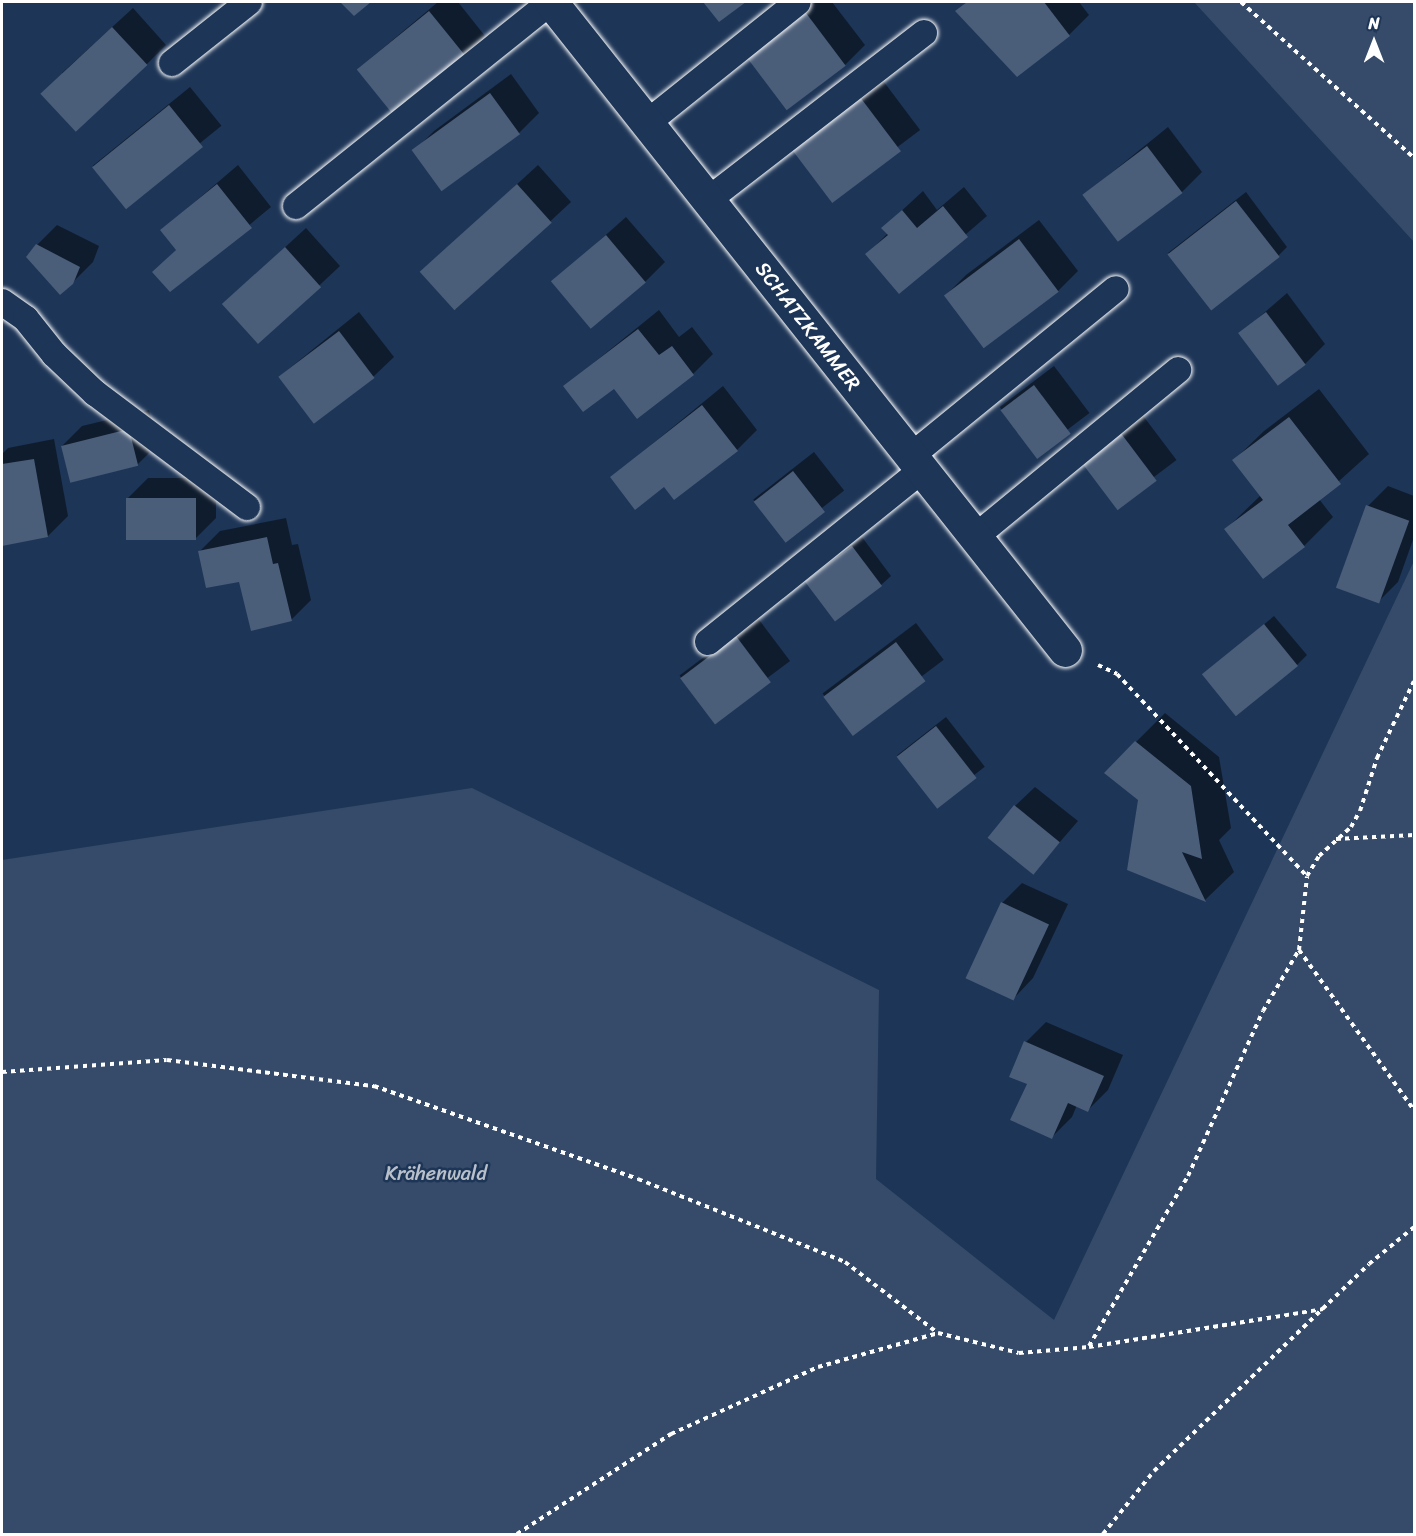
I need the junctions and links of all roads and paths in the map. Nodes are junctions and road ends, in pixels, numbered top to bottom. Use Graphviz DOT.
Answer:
graph roads {
  1 [pos="249,2"];
  2 [pos="551,2"];
  3 [pos="798,2"];
  4 [pos="1241,2"];
  5 [pos="924,33"];
  6 [pos="172,63"];
  7 [pos="647,123"];
  8 [pos="1414,158"];
  9 [pos="708,200"];
  10 [pos="296,206"];
  11 [pos="1116,289"];
  12 [pos="2,302"];
  13 [pos="1178,370"];
  14 [pos="917,463"];
  15 [pos="247,507"];
  16 [pos="975,537"];
  17 [pos="708,642"];
  18 [pos="1065,650"];
  19 [pos="1414,681"];
  20 [pos="1414,835"];
  21 [pos="1335,839"];
  22 [pos="1308,876"];
  23 [pos="1299,950"];
  24 [pos="2,1072"];
  25 [pos="1414,1110"];
  26 [pos="1414,1227"];
  27 [pos="1323,1309"];
  28 [pos="938,1333"];
  29 [pos="1089,1347"];
  30 [pos="517,1534"];
  31 [pos="1103,1534"];
  1 -- 6 [label="lane"];
  2 -- 7 [label="street, SCHATZKAMMER"];
  2 -- 10 [label="lane"];
  3 -- 7 [label="lane"];
  4 -- 8 [label="path"];
  5 -- 9 [label="lane"];
  7 -- 9 [label="street, SCHATZKAMMER"];
  9 -- 14 [label="street, SCHATZKAMMER"];
  11 -- 14 [label="lane"];
  12 -- 15 [label="lane"];
  13 -- 16 [label="lane"];
  14 -- 16 [label="street, SCHATZKAMMER"];
  14 -- 17 [label="lane"];
  16 -- 18 [label="street, SCHATZKAMMER"];
  18 -- 22 [label="path"];
  19 -- 21 [label="path"];
  20 -- 21 [label="path"];
  21 -- 22 [label="path"];
  22 -- 23 [label="path"];
  23 -- 25 [label="path"];
  23 -- 29 [label="path"];
  24 -- 28 [label="path"];
  26 -- 27 [label="path"];
  27 -- 29 [label="path"];
  27 -- 31 [label="path"];
  28 -- 29 [label="path"];
  28 -- 30 [label="path"];
}
